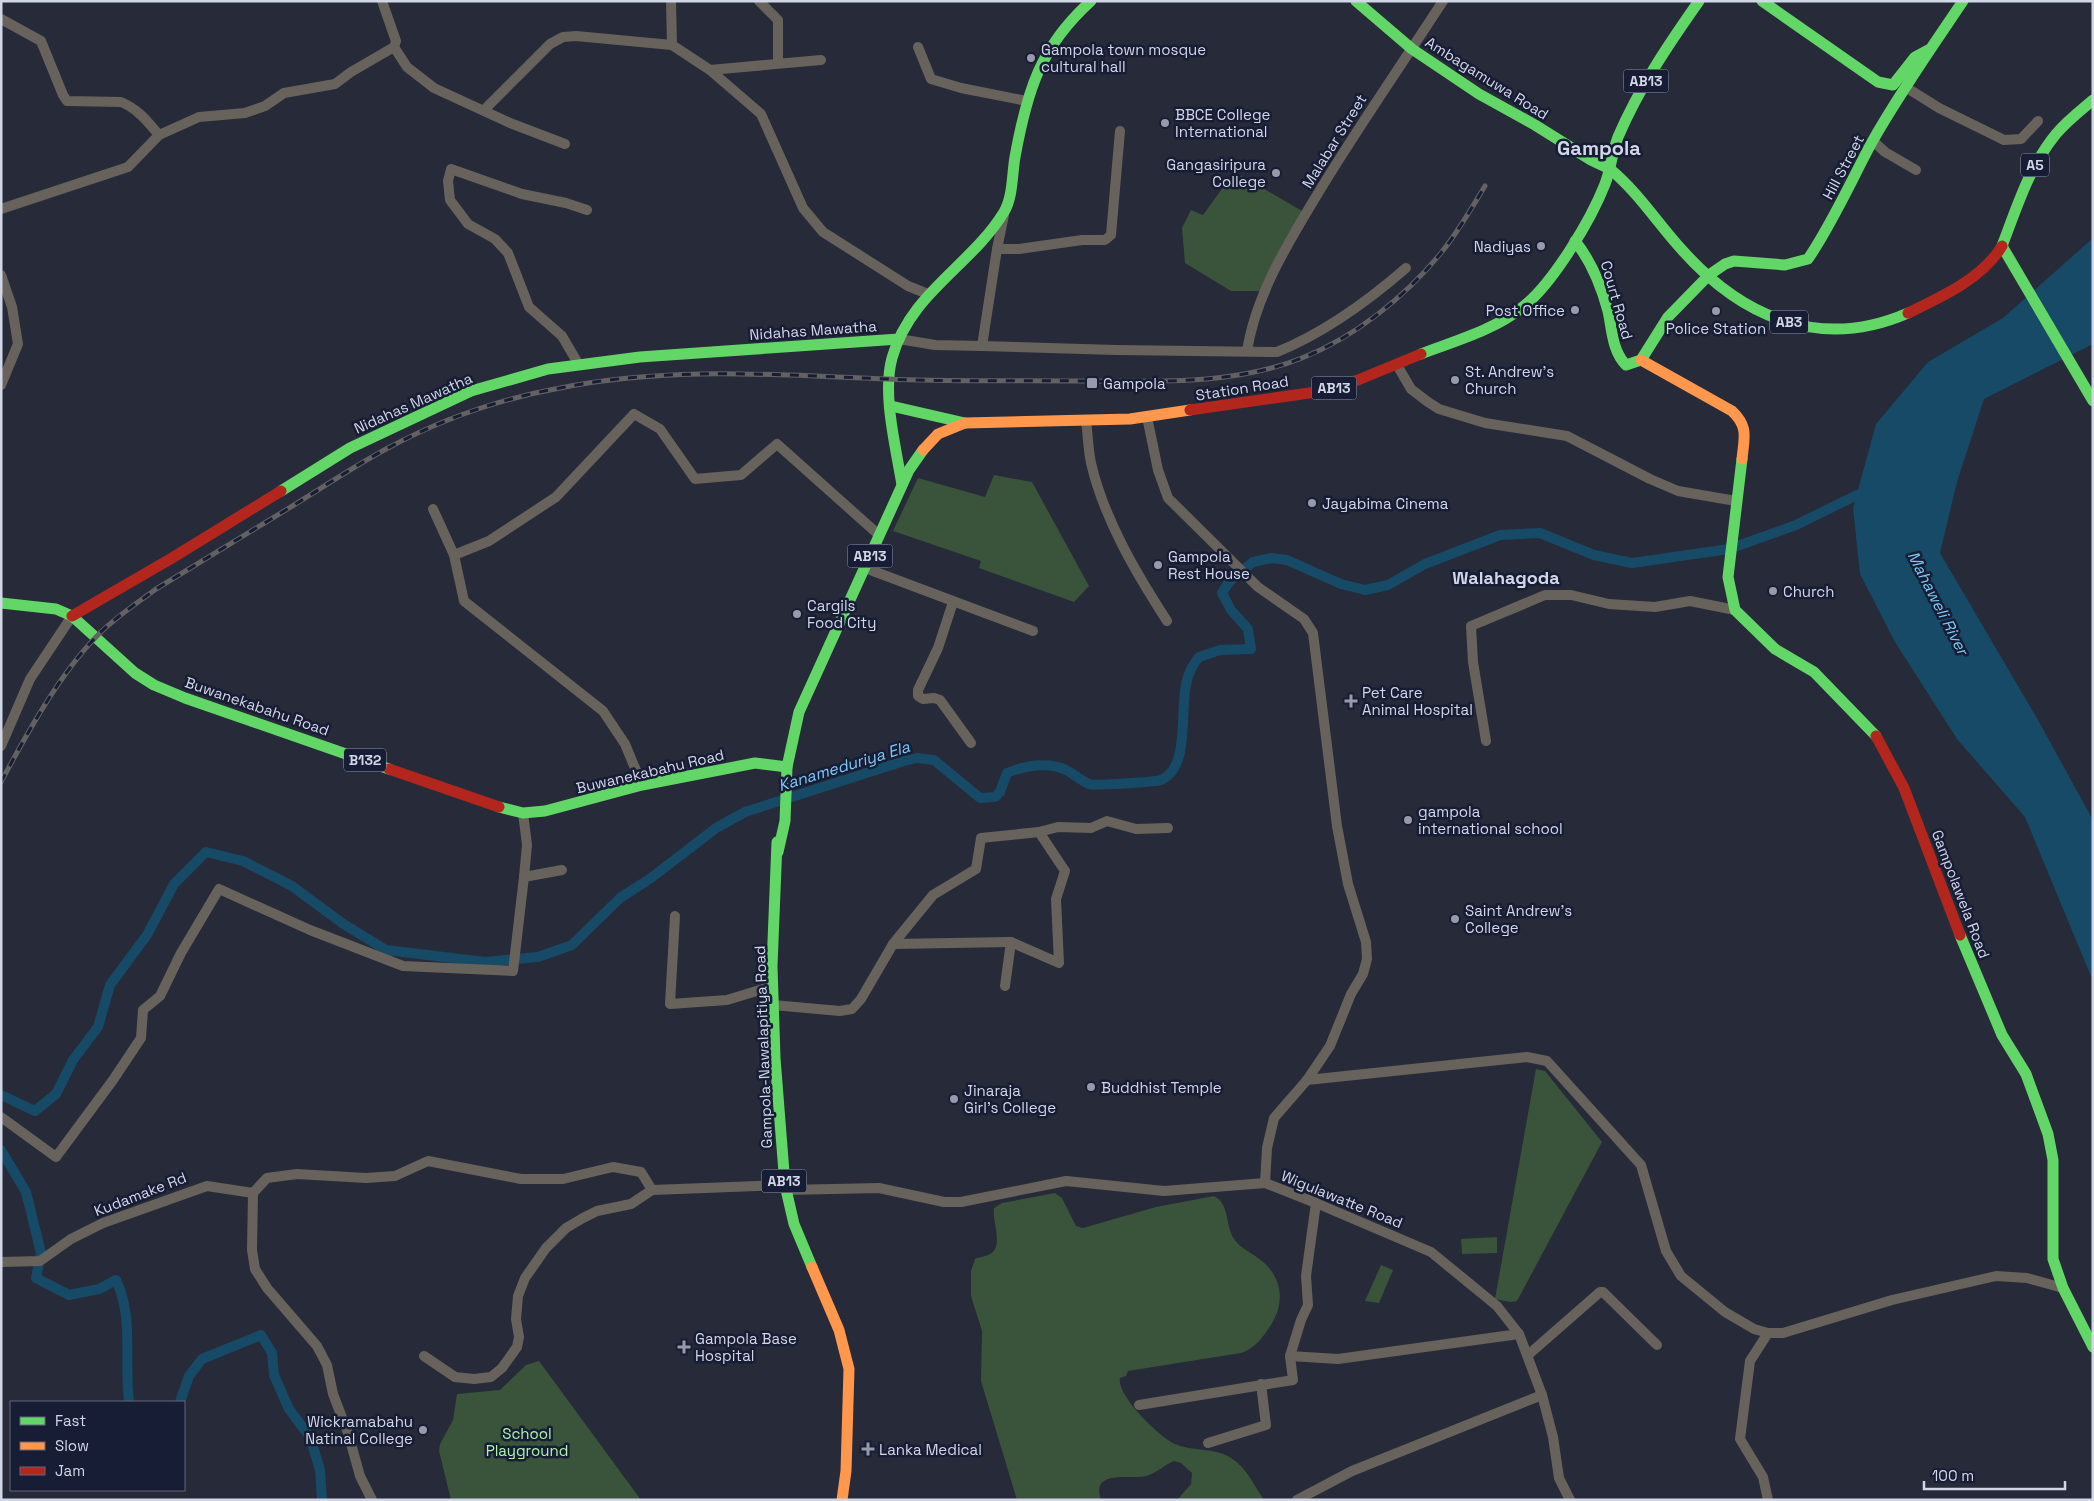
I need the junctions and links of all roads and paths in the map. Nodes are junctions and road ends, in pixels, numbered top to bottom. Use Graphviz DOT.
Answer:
graph roads {
  1 [pos="382,1"];
  2 [pos="671,1"];
  3 [pos="759,1"];
  4 [pos="1091,1"];
  5 [pos="1356,1"];
  6 [pos="1442,1"];
  7 [pos="1699,1"];
  8 [pos="1762,1"];
  9 [pos="1963,1"];
  10 [pos="1,18"];
  11 [pos="672,45"];
  12 [pos="394,47"];
  13 [pos="918,47"];
  14 [pos="1412,48"];
  15 [pos="1930,48"];
  16 [pos="821,60"];
  17 [pos="778,63"];
  18 [pos="710,70"];
  19 [pos="1907,88"];
  20 [pos="2093,100"];
  21 [pos="1027,102"];
  22 [pos="484,110"];
  23 [pos="2038,121"];
  24 [pos="1120,131"];
  25 [pos="159,135"];
  26 [pos="1873,141"];
  27 [pos="565,144"];
  28 [pos="1610,169"];
  29 [pos="1916,170"];
  30 [pos="1,209"];
  31 [pos="586,210"];
  32 [pos="1005,210"];
  33 [pos="1575,241"];
  34 [pos="2002,246"];
  35 [pos="997,249"];
  36 [pos="1406,268"];
  37 [pos="1,275"];
  38 [pos="1708,276"];
  39 [pos="928,294"];
  40 [pos="899,339"];
  41 [pos="982,346"];
  42 [pos="1247,351"];
  43 [pos="1641,360"];
  44 [pos="579,365"];
  45 [pos="1397,365"];
  46 [pos="1,385"];
  47 [pos="2093,401"];
  48 [pos="891,406"];
  49 [pos="1147,417"];
  50 [pos="1086,421"];
  51 [pos="965,423"];
  52 [pos="902,485"];
  53 [pos="1736,501"];
  54 [pos="433,509"];
  55 [pos="879,535"];
  56 [pos="454,555"];
  57 [pos="865,568"];
  58 [pos="953,602"];
  59 [pos="1,603"];
  60 [pos="1735,610"];
  61 [pos="72,616"];
  62 [pos="1167,621"];
  63 [pos="1034,631"];
  64 [pos="1486,741"];
  65 [pos="971,743"];
  66 [pos="1,746"];
  67 [pos="783,761"];
  68 [pos="642,786"];
  69 [pos="523,813"];
  70 [pos="1168,828"];
  71 [pos="1039,832"];
  72 [pos="562,870"];
  73 [pos="524,877"];
  74 [pos="675,916"];
  75 [pos="1011,942"];
  76 [pos="894,944"];
  77 [pos="773,986"];
  78 [pos="1005,986"];
  79 [pos="773,1005"];
  80 [pos="1307,1080"];
  81 [pos="1,1117"];
  82 [pos="1265,1183"];
  83 [pos="786,1188"];
  84 [pos="652,1190"];
  85 [pos="253,1193"];
  86 [pos="1316,1202"];
  87 [pos="1,1262"];
  88 [pos="2063,1288"];
  89 [pos="1519,1334"];
  90 [pos="1768,1334"];
  91 [pos="1657,1345"];
  92 [pos="2093,1347"];
  93 [pos="1528,1355"];
  94 [pos="424,1356"];
  95 [pos="1290,1356"];
  96 [pos="1261,1384"];
  97 [pos="1542,1395"];
  98 [pos="1139,1405"];
  99 [pos="1208,1443"];
  100 [pos="372,1500"];
  101 [pos="842,1500"];
  102 [pos="1297,1500"];
  103 [pos="1570,1500"];
  104 [pos="1768,1500"];
  1 -- 12 [label="street"];
  2 -- 11 [label="street"];
  3 -- 17 [label="street"];
  4 -- 21 [label="main road"];
  5 -- 14 [label="main road, Ambagamuwa Road"];
  6 -- 14 [label="street, Malabar Street"];
  7 -- 28 [label="main road, AB13"];
  8 -- 15 [label="main road"];
  9 -- 15 [label="main road, Hill Street"];
  10 -- 25 [label="street"];
  11 -- 18 [label="street"];
  11 -- 22 [label="street"];
  12 -- 22 [label="street"];
  12 -- 25 [label="street"];
  13 -- 21 [label="street"];
  14 -- 28 [label="main road, Ambagamuwa Road"];
  14 -- 42 [label="street, Malabar Street"];
  15 -- 19 [label="main road, Hill Street"];
  16 -- 17 [label="street"];
  17 -- 18 [label="street"];
  18 -- 39 [label="street"];
  19 -- 23 [label="street"];
  19 -- 26 [label="main road, Hill Street"];
  20 -- 34 [label="main road, A5"];
  21 -- 32 [label="main road"];
  22 -- 27 [label="street"];
  24 -- 35 [label="street"];
  25 -- 30 [label="street"];
  26 -- 29 [label="street"];
  26 -- 38 [label="main road, Hill Street"];
  28 -- 33 [label="main road, Station Road / AB13"];
  28 -- 38 [label="main road, AB3"];
  31 -- 44 [label="street"];
  32 -- 35 [label="street"];
  32 -- 39 [label="main road"];
  33 -- 43 [label="main road, Court Road"];
  33 -- 45 [label="main road, Station Road / AB13"];
  34 -- 38 [label="main road, AB3"];
  34 -- 47 [label="main road"];
  35 -- 41 [label="street"];
  36 -- 42 [label="street"];
  37 -- 46 [label="street"];
  38 -- 43 [label="main road, Court Road"];
  39 -- 40 [label="main road, Nidahas Mawatha"];
  40 -- 41 [label="street"];
  40 -- 44 [label="main road, Nidahas Mawatha"];
  40 -- 48 [label="main road, Nidahas Mawatha"];
  41 -- 42 [label="street"];
  43 -- 53 [label="main road"];
  44 -- 61 [label="main road, Nidahas Mawatha"];
  45 -- 49 [label="main road, Station Road / AB13"];
  45 -- 53 [label="street"];
  48 -- 51 [label="main road"];
  48 -- 52 [label="main road, Nidahas Mawatha"];
  49 -- 50 [label="main road, Station Road / AB13"];
  49 -- 80 [label="street"];
  50 -- 51 [label="main road, Station Road / AB13"];
  50 -- 62 [label="street"];
  51 -- 52 [label="main road, AB13"];
  52 -- 55 [label="main road, AB13"];
  53 -- 60 [label="main road"];
  54 -- 56 [label="street"];
  55 -- 56 [label="street"];
  55 -- 57 [label="main road, AB13"];
  56 -- 68 [label="street"];
  57 -- 58 [label="street"];
  57 -- 67 [label="main road, AB13"];
  58 -- 63 [label="street"];
  58 -- 65 [label="street"];
  59 -- 61 [label="main road, Buwanekabahu Road / B132"];
  60 -- 64 [label="street"];
  60 -- 88 [label="main road, Gampolawela Road"];
  61 -- 66 [label="street"];
  61 -- 69 [label="main road, Buwanekabahu Road / B132"];
  67 -- 68 [label="main road, Buwanekabahu Road / B132"];
  67 -- 77 [label="main road, Gampola-Nawalapitiya Road / AB13"];
  68 -- 69 [label="main road, Buwanekabahu Road / B132"];
  69 -- 73 [label="street"];
  70 -- 71 [label="street"];
  71 -- 75 [label="street"];
  71 -- 76 [label="street"];
  72 -- 73 [label="street"];
  73 -- 81 [label="street"];
  74 -- 77 [label="street"];
  75 -- 76 [label="street"];
  75 -- 78 [label="street"];
  76 -- 79 [label="street"];
  77 -- 79 [label="main road, Gampola-Nawalapitiya Road / AB13"];
  79 -- 83 [label="main road, Gampola-Nawalapitiya Road / AB13"];
  80 -- 82 [label="street"];
  80 -- 90 [label="street"];
  82 -- 83 [label="street, Wigulawatte Road"];
  82 -- 86 [label="street, Wigulawatte Road"];
  83 -- 84 [label="street"];
  83 -- 101 [label="main road, Gampola-Nawalapitiya Road / AB13"];
  84 -- 85 [label="street"];
  84 -- 94 [label="street"];
  85 -- 87 [label="street, Kudamake Rd"];
  85 -- 100 [label="street"];
  86 -- 89 [label="street, Wigulawatte Road"];
  86 -- 95 [label="street"];
  88 -- 90 [label="street"];
  88 -- 92 [label="main road, Gampolawela Road"];
  89 -- 93 [label="street, Wigulawatte Road"];
  89 -- 95 [label="street"];
  90 -- 104 [label="street"];
  91 -- 93 [label="street"];
  93 -- 97 [label="street, Wigulawatte Road"];
  95 -- 96 [label="street"];
  96 -- 98 [label="street"];
  96 -- 99 [label="street"];
  97 -- 102 [label="street"];
  97 -- 103 [label="street, Wigulawatte Road"];
}
